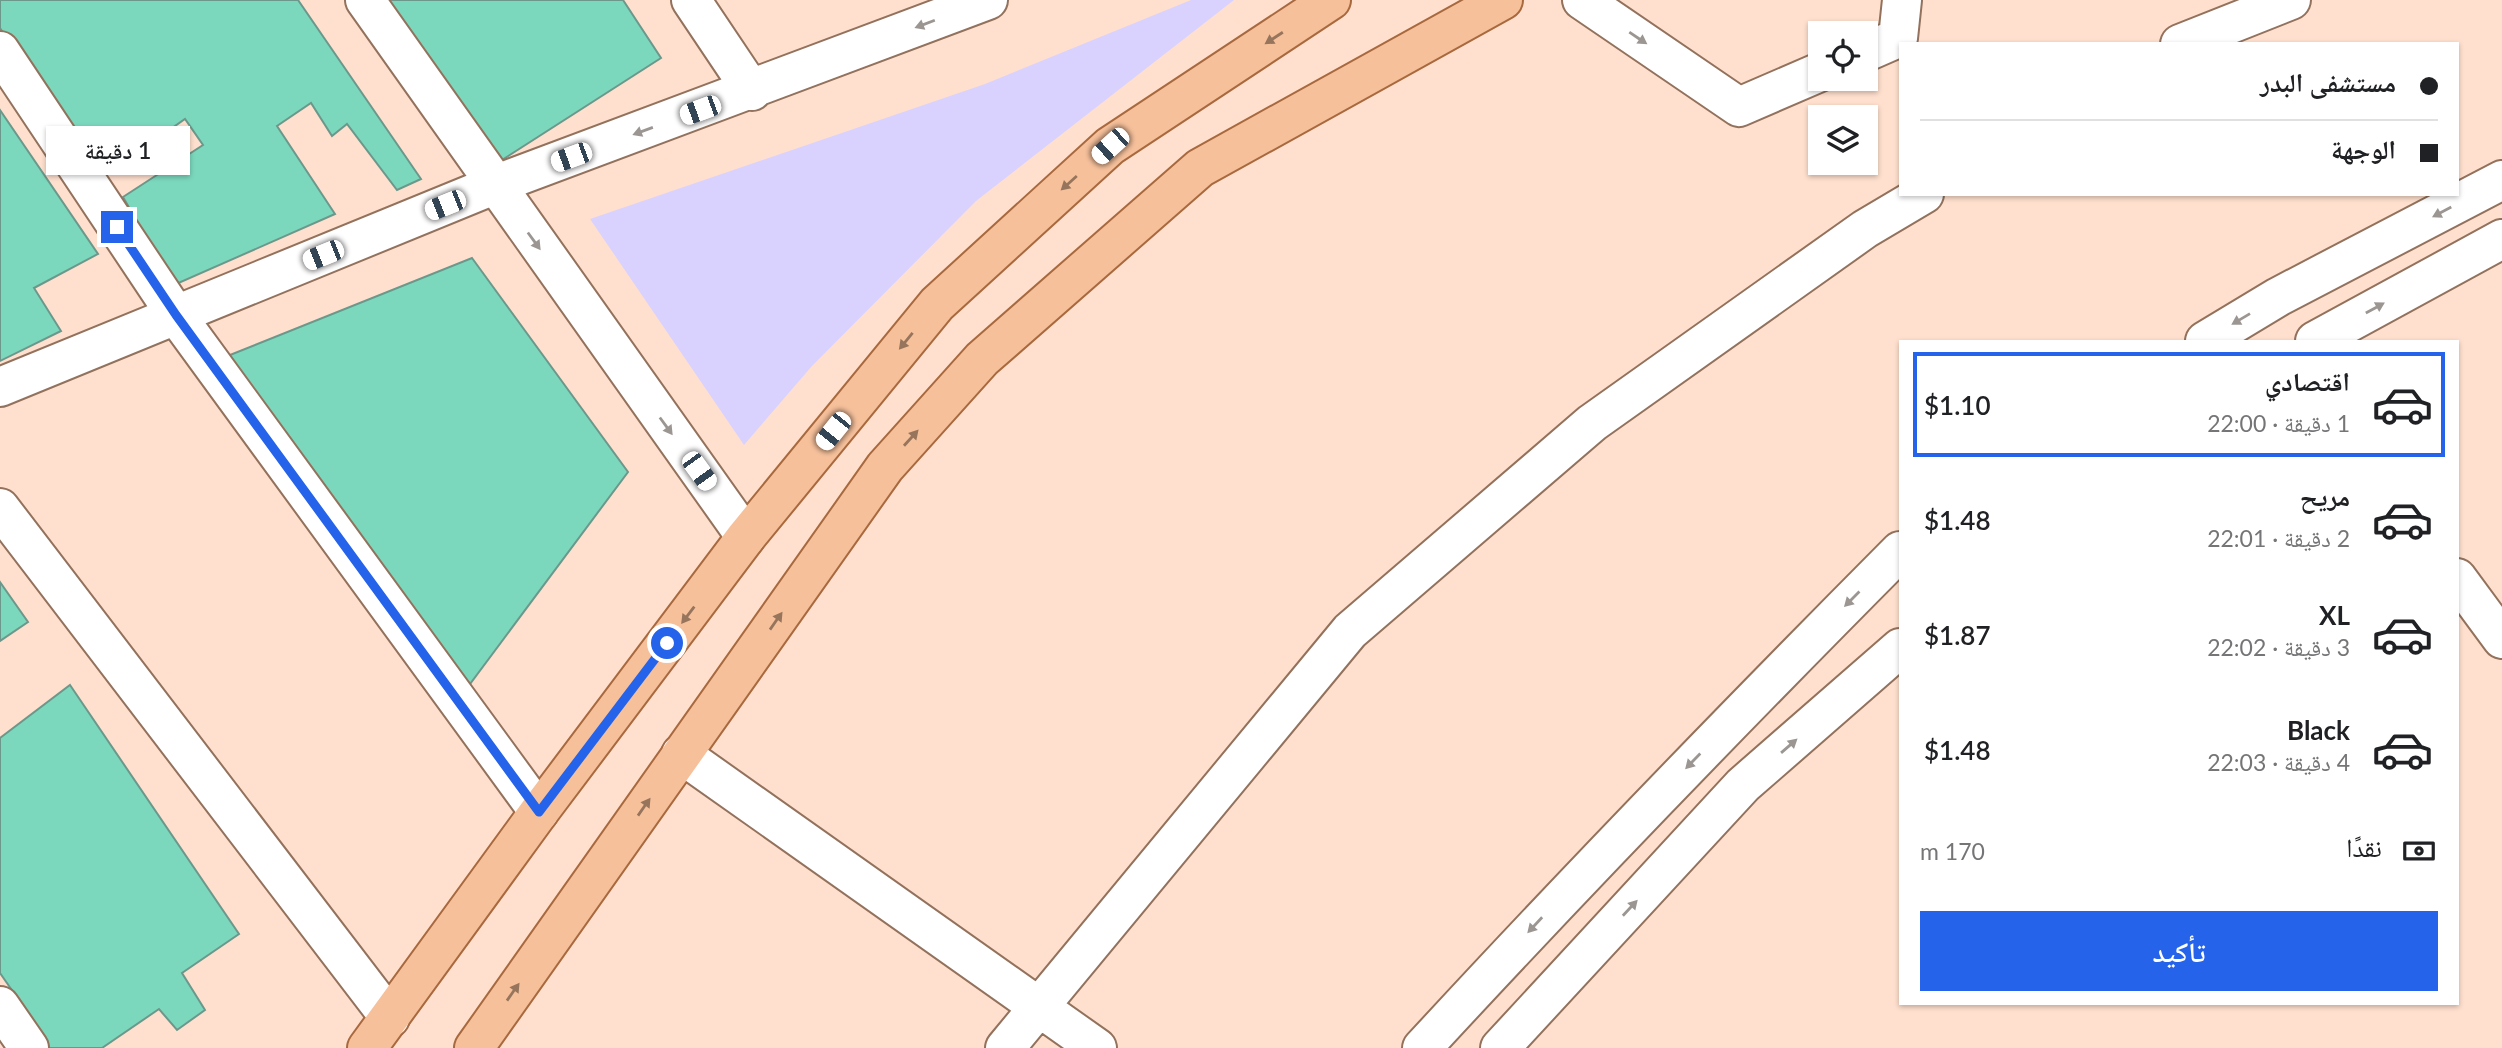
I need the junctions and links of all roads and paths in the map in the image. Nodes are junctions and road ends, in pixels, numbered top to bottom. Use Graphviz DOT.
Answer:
graph roads {
  1 [pos="365,0"];
  2 [pos="691,0"];
  3 [pos="988,0"];
  4 [pos="1331,0"];
  5 [pos="1503,0"];
  6 [pos="1581,0"];
  7 [pos="1902,0"];
  8 [pos="2291,0"];
  9 [pos="2185,42"];
  10 [pos="1878,47"];
  11 [pos="0,51"];
  12 [pos="1808,77"];
  13 [pos="751,91"];
  14 [pos="2502,180"];
  15 [pos="494,185"];
  16 [pos="1921,196"];
  17 [pos="2502,239"];
  18 [pos="176,315"];
  19 [pos="2207,340"];
  20 [pos="2317,340"];
  21 [pos="0,387"];
  22 [pos="0,508"];
  23 [pos="746,537"];
  24 [pos="1899,552"];
  25 [pos="2459,581"];
  26 [pos="2502,639"];
  27 [pos="1899,649"];
  28 [pos="681,754"];
  29 [pos="539,812"];
  30 [pos="0,1006"];
  31 [pos="1038,1007"];
  32 [pos="390,1018"];
  33 [pos="30,1048"];
  34 [pos="367,1048"];
  35 [pos="474,1048"];
  36 [pos="1005,1048"];
  37 [pos="1097,1048"];
  38 [pos="1422,1048"];
  39 [pos="1500,1048"];
  1 -- 15 [label="street"];
  2 -- 13 [label="street"];
  3 -- 13 [label="street, one-way"];
  4 -- 23 [label="main road, one-way"];
  28 -- 5 [label="main road, one-way"];
  6 -- 12 [label="street, one-way"];
  7 -- 10 [label="street"];
  8 -- 9 [label="street"];
  11 -- 18 [label="street"];
  13 -- 15 [label="street, one-way"];
  14 -- 19 [label="street, one-way"];
  15 -- 18 [label="street"];
  15 -- 23 [label="street, one-way"];
  16 -- 31 [label="street"];
  20 -- 17 [label="street, one-way"];
  18 -- 21 [label="street"];
  18 -- 29 [label="street"];
  22 -- 32 [label="street"];
  23 -- 29 [label="main road, one-way"];
  24 -- 38 [label="street, one-way"];
  25 -- 26 [label="street"];
  39 -- 27 [label="street, one-way"];
  28 -- 31 [label="street"];
  35 -- 28 [label="main road, one-way"];
  29 -- 32 [label="main road"];
  30 -- 33 [label="street"];
  31 -- 36 [label="street"];
  31 -- 37 [label="street"];
  32 -- 34 [label="main road"];
}
